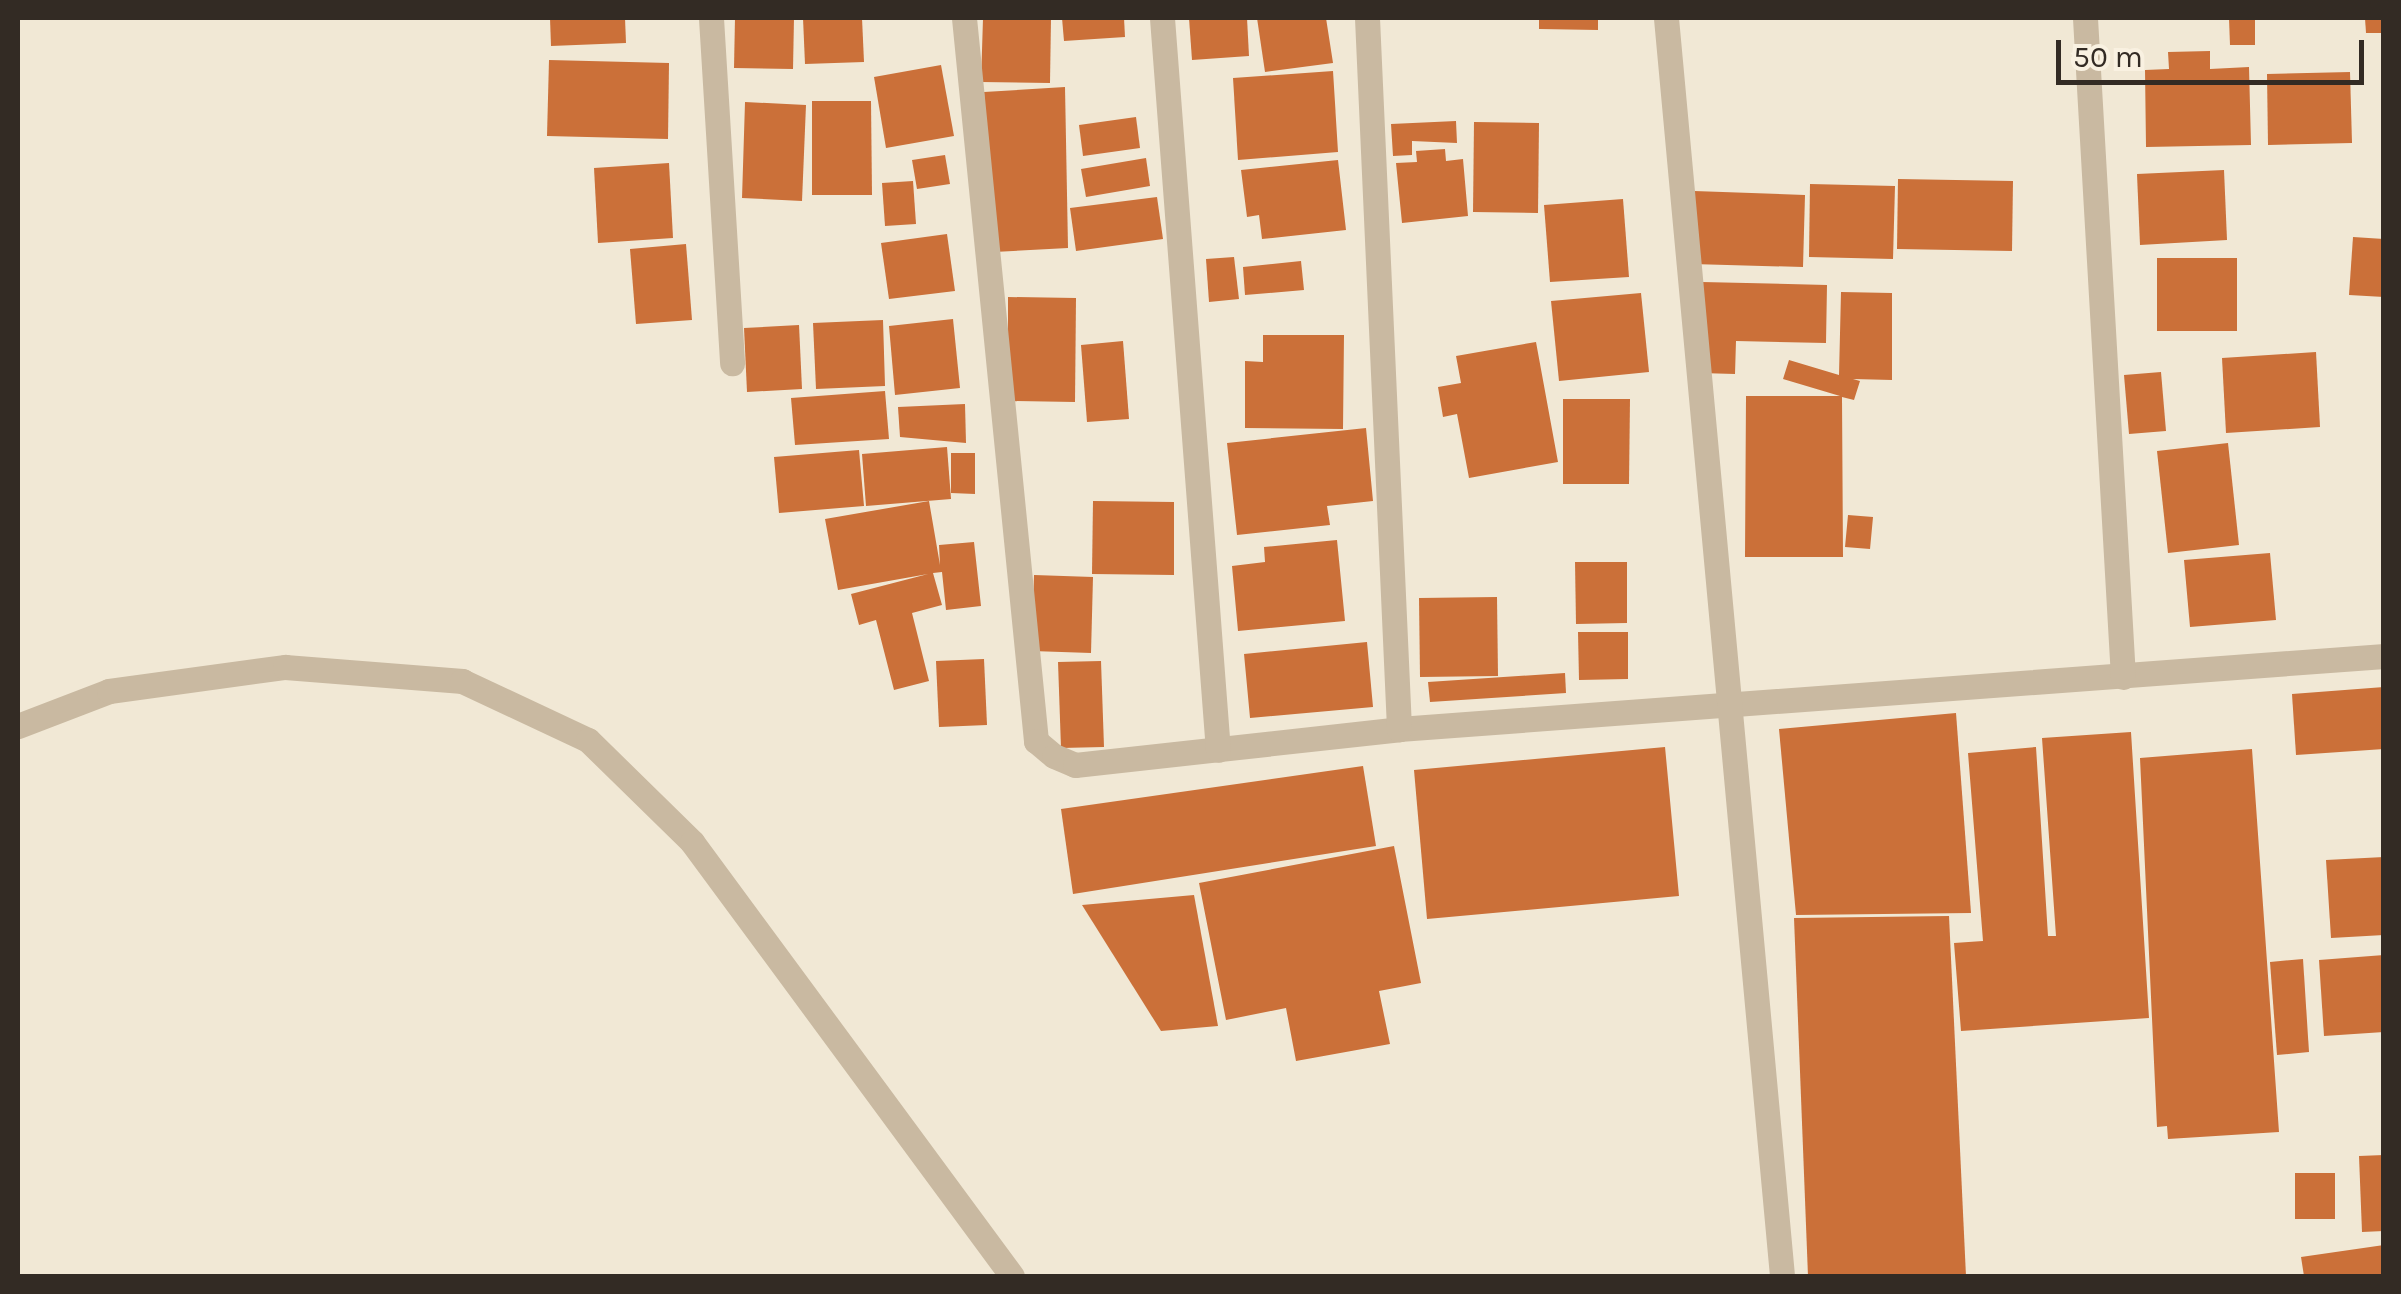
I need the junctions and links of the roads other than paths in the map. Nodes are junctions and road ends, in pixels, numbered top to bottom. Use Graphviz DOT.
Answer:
graph roads {
  1 [pos="710,18"];
  2 [pos="964,18"];
  3 [pos="1162,18"];
  4 [pos="1368,18"];
  5 [pos="1666,18"];
  6 [pos="2085,18"];
  7 [pos="732,363"];
  8 [pos="2384,656"];
  9 [pos="2123,678"];
  10 [pos="1730,707"];
  11 [pos="18,726"];
  12 [pos="1399,728"];
  13 [pos="1218,750"];
  14 [pos="1012,1276"];
  15 [pos="1782,1276"];
  1 -- 7 [label="street"];
  2 -- 13 [label="street"];
  3 -- 13 [label="street"];
  4 -- 12 [label="street"];
  5 -- 10 [label="street"];
  6 -- 9 [label="street"];
  8 -- 9 [label="street"];
  9 -- 10 [label="street"];
  10 -- 12 [label="street"];
  10 -- 15 [label="street"];
  11 -- 14 [label="street"];
  12 -- 13 [label="street"];
}
